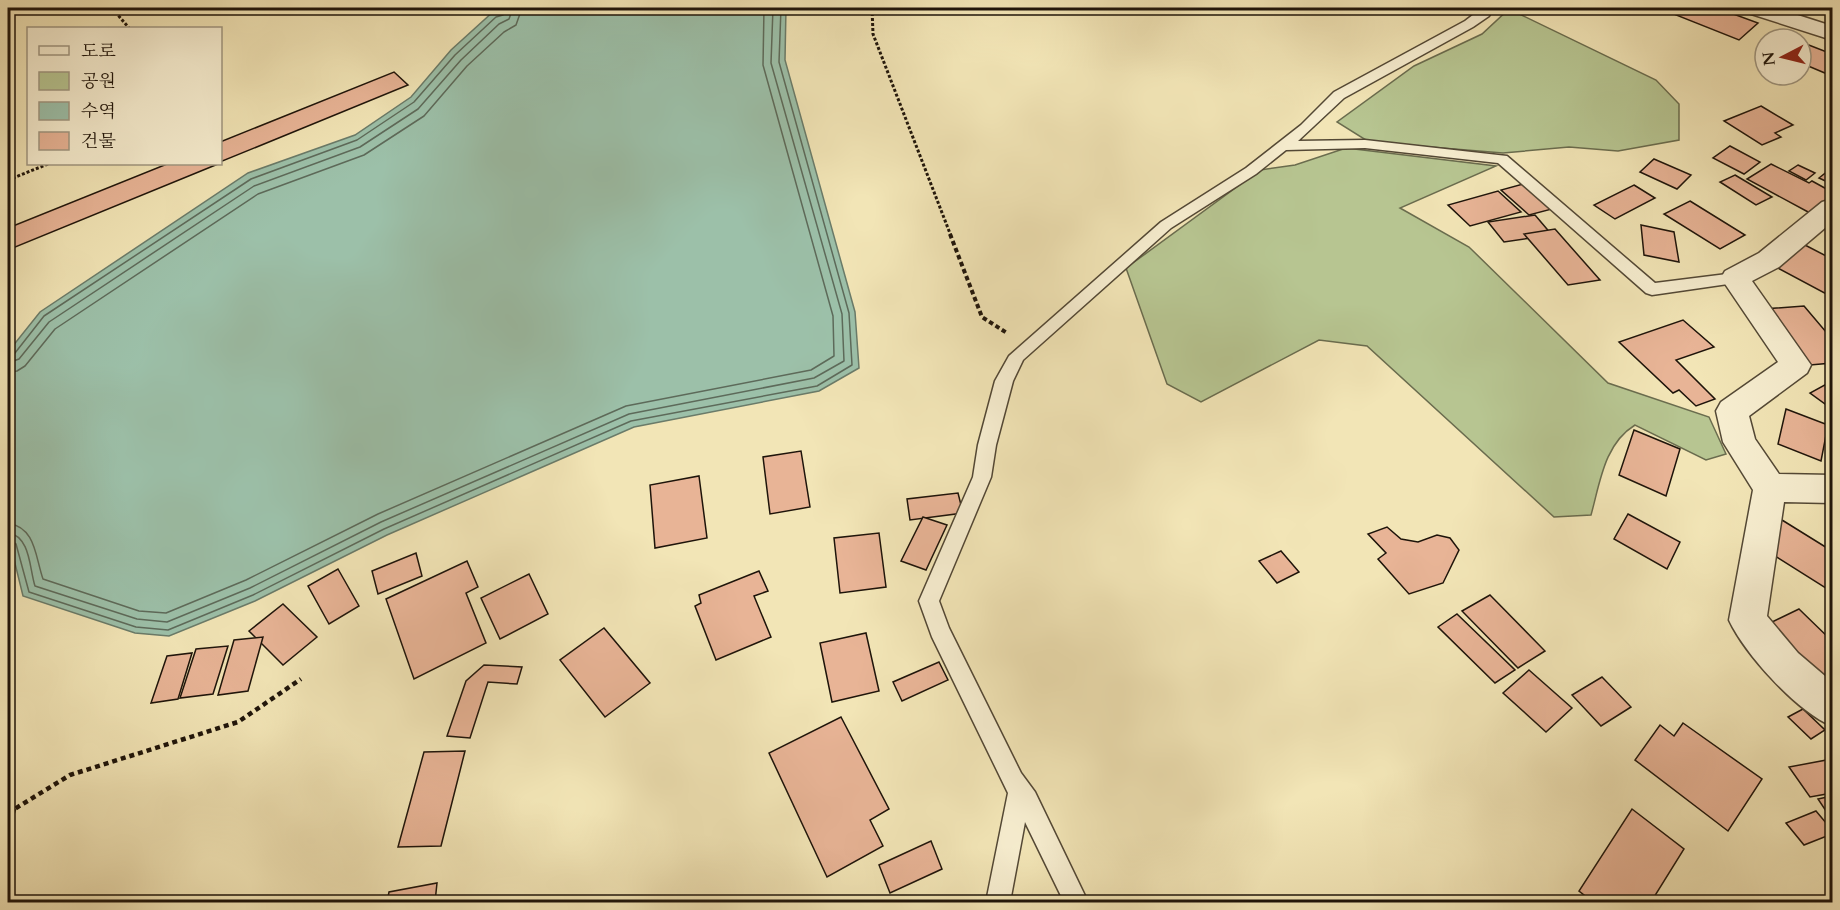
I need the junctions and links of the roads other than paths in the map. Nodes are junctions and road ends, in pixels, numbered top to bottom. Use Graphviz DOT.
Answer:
graph roads {
  1 [pos="1488,8"];
  2 [pos="1756,8"];
  3 [pos="1833,33"];
  4 [pos="1282,146"];
  5 [pos="1833,208"];
  6 [pos="1735,278"];
  7 [pos="1770,488"];
  8 [pos="1833,489"];
  9 [pos="1833,707"];
  10 [pos="1020,791"];
  11 [pos="998,903"];
  12 [pos="1076,903"];
  1 -- 4 [label="lane"];
  2 -- 3 [label="street"];
  4 -- 6 [label="lane"];
  4 -- 10 [label="lane"];
  5 -- 6 [label="street"];
  6 -- 7 [label="street"];
  7 -- 8 [label="street"];
  7 -- 9 [label="street"];
  10 -- 11 [label="lane"];
  10 -- 12 [label="lane"];
}
